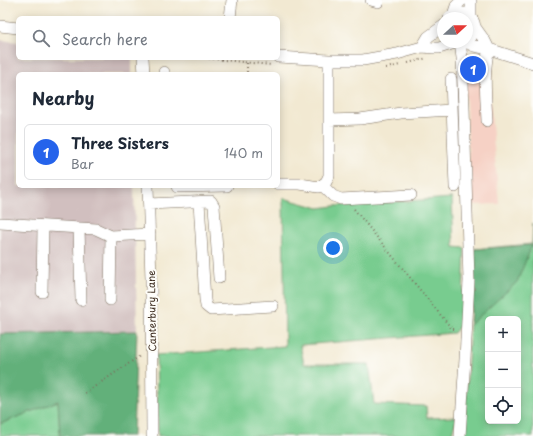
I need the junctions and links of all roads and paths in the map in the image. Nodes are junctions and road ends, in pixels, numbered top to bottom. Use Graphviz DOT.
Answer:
graph roads {
  1 [pos="232,0"];
  2 [pos="462,0"];
  3 [pos="471,0"];
  4 [pos="453,12"];
  5 [pos="472,12"];
  6 [pos="230,16"];
  7 [pos="473,22"];
  8 [pos="0,26"];
  9 [pos="16,28"];
  10 [pos="437,30"];
  11 [pos="473,45"];
  12 [pos="422,47"];
  13 [pos="437,48"];
  14 [pos="461,48"];
  15 [pos="489,49"];
  16 [pos="143,60"];
  17 [pos="221,60"];
  18 [pos="329,60"];
  19 [pos="276,61"];
  20 [pos="247,63"];
  21 [pos="533,63"];
  22 [pos="144,72"];
  23 [pos="247,72"];
  24 [pos="451,79"];
  25 [pos="452,110"];
  26 [pos="329,120"];
  27 [pos="487,121"];
  28 [pos="280,184"];
  29 [pos="322,185"];
  30 [pos="455,187"];
  31 [pos="148,188"];
  32 [pos="411,195"];
  33 [pos="345,199"];
  34 [pos="199,202"];
  35 [pos="149,204"];
  36 [pos="0,223"];
  37 [pos="43,226"];
  38 [pos="79,228"];
  39 [pos="150,234"];
  40 [pos="111,236"];
  41 [pos="219,278"];
  42 [pos="42,292"];
  43 [pos="81,300"];
  44 [pos="110,300"];
  45 [pos="273,306"];
  46 [pos="466,329"];
  47 [pos="152,349"];
  48 [pos="85,392"];
  49 [pos="152,436"];
  50 [pos="460,436"];
  1 -- 6 [label="street"];
  2 -- 4 [label="street"];
  3 -- 5 [label="street"];
  7 -- 15 [label="street"];
  8 -- 9 [label="street"];
  10 -- 12 [label="street"];
  11 -- 15 [label="street"];
  12 -- 13 [label="street"];
  12 -- 18 [label="street"];
  14 -- 46 [label="street"];
  15 -- 21 [label="street"];
  15 -- 27 [label="street"];
  16 -- 22 [label="street"];
  17 -- 20 [label="path"];
  18 -- 19 [label="street"];
  18 -- 26 [label="street"];
  19 -- 20 [label="path"];
  20 -- 23 [label="path"];
  24 -- 25 [label="street"];
  25 -- 26 [label="street"];
  25 -- 30 [label="street"];
  26 -- 29 [label="street"];
  28 -- 29 [label="street"];
  29 -- 33 [label="street"];
  31 -- 35 [label="street, Canterbury Lane"];
  32 -- 33 [label="street"];
  33 -- 46 [label="path"];
  34 -- 35 [label="street"];
  34 -- 41 [label="street"];
  34 -- 45 [label="street"];
  35 -- 39 [label="street, Canterbury Lane"];
  36 -- 37 [label="street"];
  37 -- 38 [label="street"];
  37 -- 42 [label="street"];
  38 -- 40 [label="street"];
  38 -- 43 [label="street"];
  39 -- 40 [label="street"];
  39 -- 47 [label="street, Canterbury Lane"];
  40 -- 44 [label="street"];
  46 -- 50 [label="street"];
  47 -- 48 [label="path"];
  47 -- 49 [label="street, Canterbury Lane"];
}
